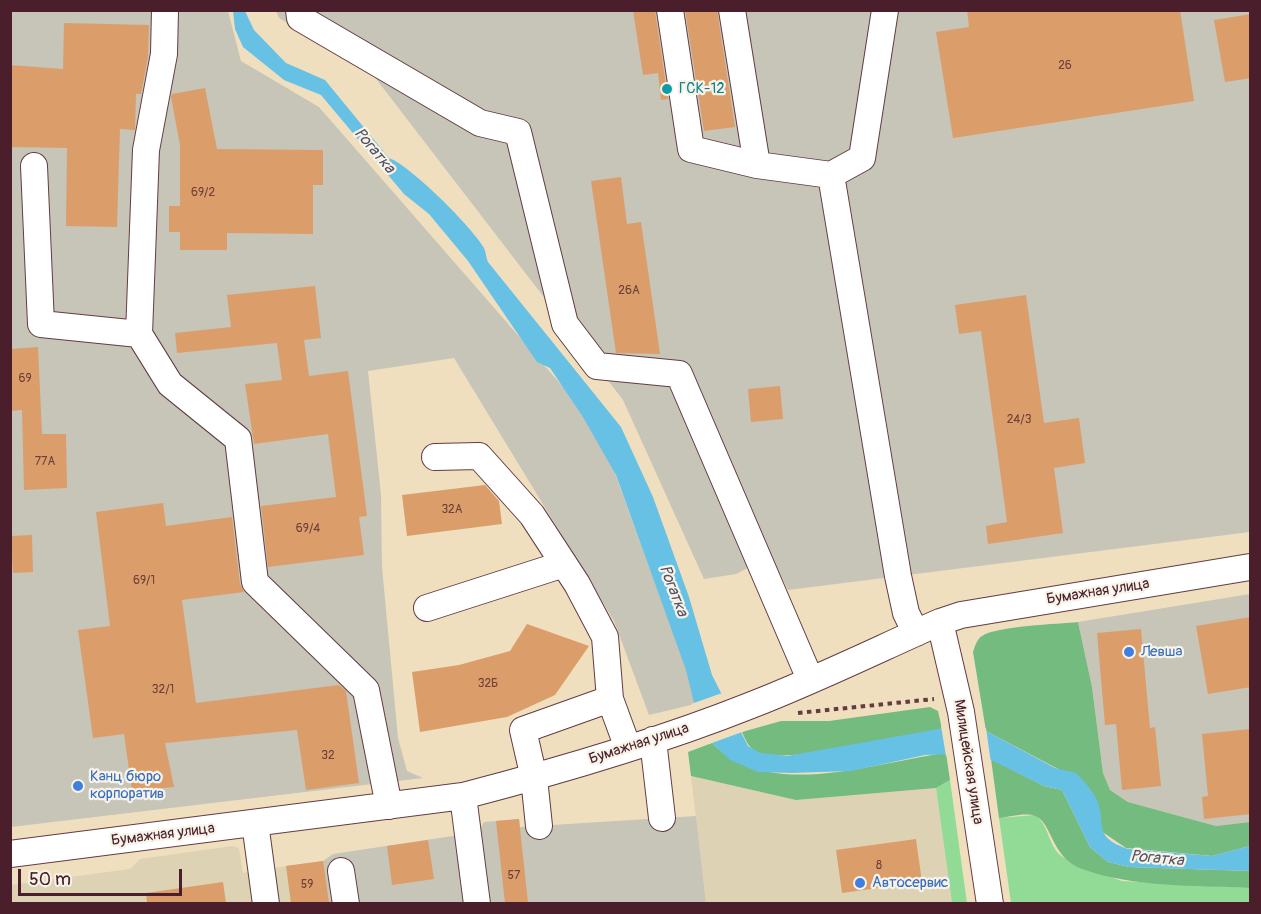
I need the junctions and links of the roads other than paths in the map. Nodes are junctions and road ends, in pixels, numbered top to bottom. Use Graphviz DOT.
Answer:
graph roads {
  1 [pos="165,10"];
  2 [pos="299,10"];
  3 [pos="670,10"];
  4 [pos="732,10"];
  5 [pos="881,14"];
  6 [pos="757,165"];
  7 [pos="34,166"];
  8 [pos="831,175"];
  9 [pos="139,334"];
  10 [pos="435,457"];
  11 [pos="564,564"];
  12 [pos="1251,567"];
  13 [pos="427,608"];
  14 [pos="940,622"];
  15 [pos="916,633"];
  16 [pos="810,679"];
  17 [pos="609,699"];
  18 [pos="653,740"];
  19 [pos="628,748"];
  20 [pos="534,778"];
  21 [pos="462,796"];
  22 [pos="388,806"];
  23 [pos="662,818"];
  24 [pos="255,823"];
  25 [pos="539,826"];
  26 [pos="10,854"];
  27 [pos="341,871"];
  28 [pos="266,903"];
  29 [pos="346,903"];
  30 [pos="477,903"];
  31 [pos="990,903"];
  1 -- 9 [label="street"];
  2 -- 16 [label="street"];
  3 -- 6 [label="street"];
  4 -- 6 [label="street"];
  5 -- 8 [label="street"];
  6 -- 8 [label="street"];
  7 -- 9 [label="street"];
  8 -- 15 [label="street"];
  9 -- 22 [label="street"];
  10 -- 11 [label="street"];
  11 -- 13 [label="street"];
  11 -- 17 [label="street"];
  12 -- 14 [label="street, Бумажная улица"];
  14 -- 15 [label="street, Бумажная улица"];
  14 -- 31 [label="street, Милицейская улица"];
  15 -- 16 [label="street, Бумажная улица"];
  16 -- 18 [label="street, Бумажная улица"];
  17 -- 19 [label="street"];
  17 -- 20 [label="street"];
  18 -- 19 [label="street, Бумажная улица"];
  18 -- 23 [label="street"];
  19 -- 20 [label="street, Бумажная улица"];
  20 -- 21 [label="street, Бумажная улица"];
  20 -- 25 [label="street"];
  21 -- 22 [label="street, Бумажная улица"];
  21 -- 30 [label="street"];
  22 -- 24 [label="street, Бумажная улица"];
  24 -- 26 [label="street, Бумажная улица"];
  24 -- 28 [label="street"];
  27 -- 29 [label="street"];
}
